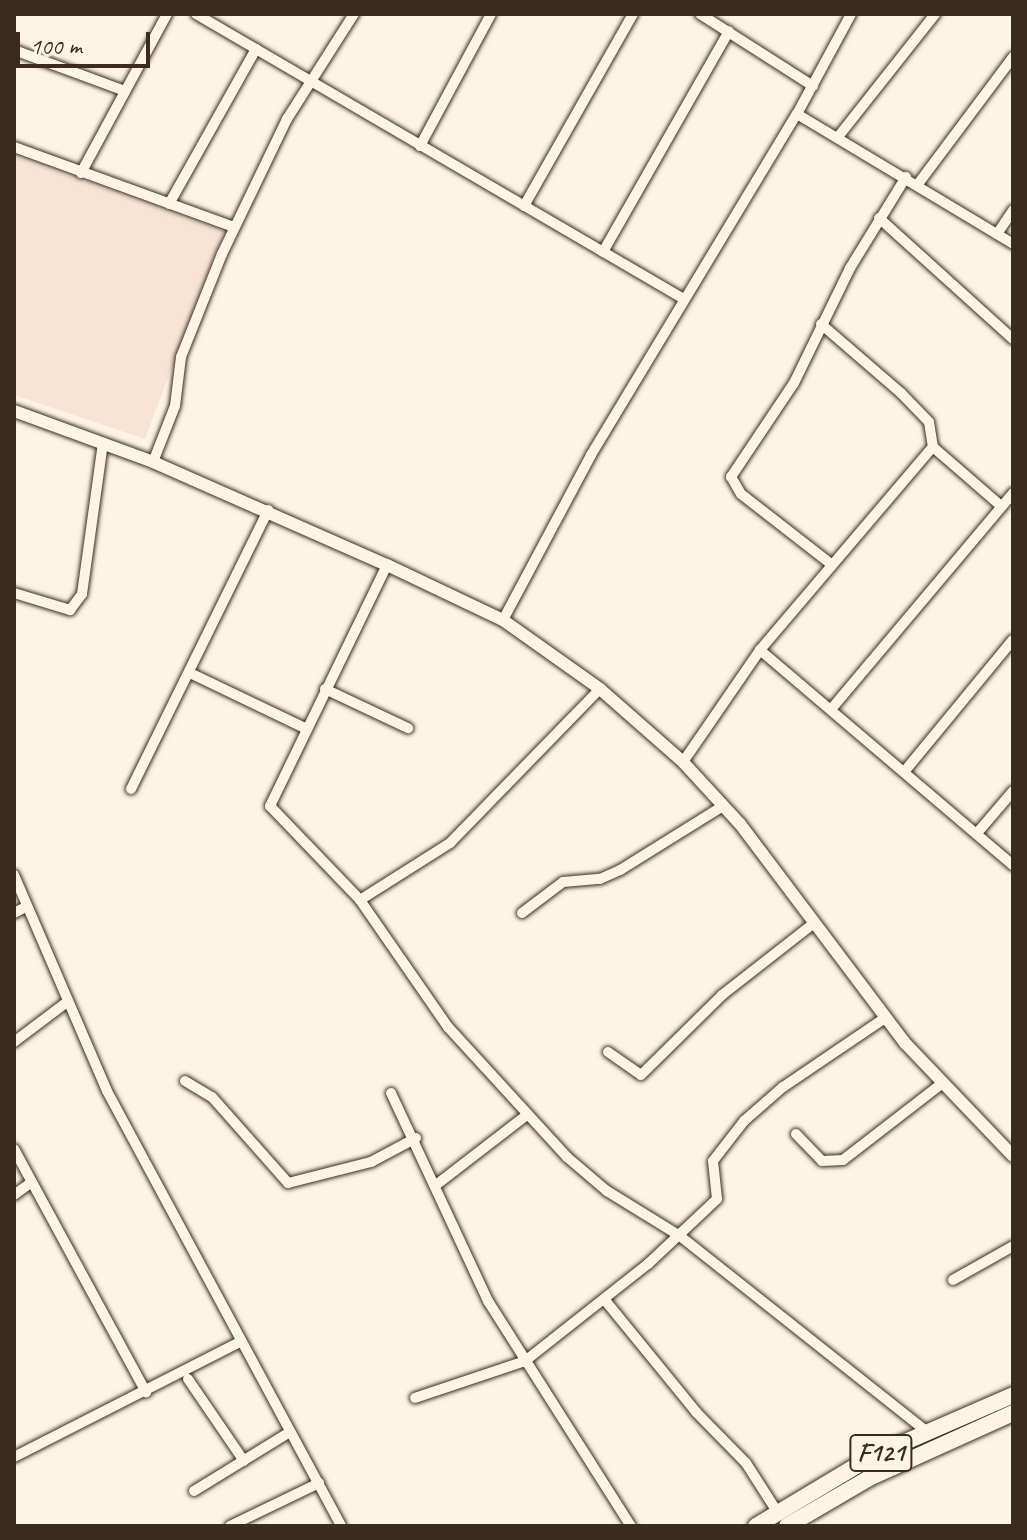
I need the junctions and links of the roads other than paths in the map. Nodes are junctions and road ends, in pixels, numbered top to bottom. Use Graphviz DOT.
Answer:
graph roads {
  1 [pos="167,14"];
  2 [pos="196,14"];
  3 [pos="354,14"];
  4 [pos="491,14"];
  5 [pos="633,14"];
  6 [pos="700,14"];
  7 [pos="851,14"];
  8 [pos="935,14"];
  9 [pos="729,31"];
  10 [pos="256,49"];
  11 [pos="14,50"];
  12 [pos="1013,57"];
  13 [pos="311,82"];
  14 [pos="813,86"];
  15 [pos="125,91"];
  16 [pos="797,114"];
  17 [pos="838,137"];
  18 [pos="420,146"];
  19 [pos="14,147"];
  20 [pos="81,173"];
  21 [pos="906,177"];
  22 [pos="918,184"];
  23 [pos="169,204"];
  24 [pos="524,206"];
  25 [pos="1013,210"];
  26 [pos="879,218"];
  27 [pos="234,227"];
  28 [pos="997,234"];
  29 [pos="1013,244"];
  30 [pos="603,252"];
  31 [pos="684,299"];
  32 [pos="821,324"];
  33 [pos="1013,339"];
  34 [pos="14,411"];
  35 [pos="103,443"];
  36 [pos="933,447"];
  37 [pos="153,462"];
  38 [pos="1013,493"];
  39 [pos="1001,506"];
  40 [pos="268,510"];
  41 [pos="831,564"];
  42 [pos="387,565"];
  43 [pos="14,593"];
  44 [pos="503,620"];
  45 [pos="1013,640"];
  46 [pos="760,650"];
  47 [pos="190,673"];
  48 [pos="325,689"];
  49 [pos="600,689"];
  50 [pos="833,707"];
  51 [pos="305,728"];
  52 [pos="408,728"];
  53 [pos="683,762"];
  54 [pos="904,772"];
  55 [pos="131,789"];
  56 [pos="1013,791"];
  57 [pos="723,806"];
  58 [pos="978,832"];
  59 [pos="1013,865"];
  60 [pos="14,875"];
  61 [pos="360,900"];
  62 [pos="26,907"];
  63 [pos="14,913"];
  64 [pos="522,913"];
  65 [pos="814,923"];
  66 [pos="67,1002"];
  67 [pos="885,1018"];
  68 [pos="14,1042"];
  69 [pos="608,1052"];
  70 [pos="185,1081"];
  71 [pos="940,1085"];
  72 [pos="391,1093"];
  73 [pos="527,1115"];
  74 [pos="796,1134"];
  75 [pos="416,1138"];
  76 [pos="14,1149"];
  77 [pos="1013,1156"];
  78 [pos="32,1182"];
  79 [pos="436,1185"];
  80 [pos="14,1195"];
  81 [pos="680,1236"];
  82 [pos="1013,1246"];
  83 [pos="953,1280"];
  84 [pos="604,1299"];
  85 [pos="240,1342"];
  86 [pos="525,1361"];
  87 [pos="188,1379"];
  88 [pos="146,1392"];
  89 [pos="1013,1395"];
  90 [pos="415,1398"];
  91 [pos="1013,1413"];
  92 [pos="926,1431"];
  93 [pos="290,1432"];
  94 [pos="14,1457"];
  95 [pos="244,1461"];
  96 [pos="319,1483"];
  97 [pos="194,1491"];
  98 [pos="783,1519"];
  99 [pos="230,1526"];
  100 [pos="341,1526"];
  101 [pos="631,1526"];
  102 [pos="756,1526"];
  1 -- 15 [label="street"];
  2 -- 10 [label="street"];
  3 -- 13 [label="street"];
  4 -- 18 [label="street"];
  5 -- 24 [label="street"];
  6 -- 9 [label="street"];
  7 -- 14 [label="street"];
  8 -- 17 [label="street"];
  9 -- 14 [label="street"];
  9 -- 30 [label="street"];
  10 -- 13 [label="street"];
  10 -- 23 [label="street"];
  11 -- 15 [label="street"];
  12 -- 22 [label="street"];
  13 -- 18 [label="street"];
  13 -- 27 [label="street"];
  14 -- 16 [label="street"];
  15 -- 20 [label="street"];
  16 -- 17 [label="street"];
  16 -- 31 [label="street"];
  17 -- 21 [label="street"];
  18 -- 24 [label="street"];
  19 -- 20 [label="street"];
  20 -- 23 [label="street"];
  21 -- 22 [label="street"];
  21 -- 26 [label="street"];
  22 -- 28 [label="street"];
  23 -- 27 [label="street"];
  24 -- 30 [label="street"];
  25 -- 28 [label="street"];
  26 -- 32 [label="street"];
  26 -- 33 [label="street"];
  27 -- 37 [label="street"];
  28 -- 29 [label="street"];
  30 -- 31 [label="street"];
  31 -- 44 [label="street"];
  32 -- 36 [label="street"];
  32 -- 41 [label="street"];
  34 -- 35 [label="street"];
  35 -- 37 [label="street"];
  35 -- 43 [label="street"];
  36 -- 39 [label="street"];
  36 -- 41 [label="street"];
  37 -- 40 [label="street"];
  38 -- 39 [label="street"];
  39 -- 50 [label="street"];
  40 -- 42 [label="street"];
  40 -- 47 [label="street"];
  41 -- 46 [label="street"];
  42 -- 44 [label="street"];
  42 -- 48 [label="street"];
  44 -- 49 [label="street"];
  45 -- 54 [label="street"];
  46 -- 50 [label="street"];
  46 -- 53 [label="street"];
  47 -- 51 [label="street"];
  47 -- 55 [label="street"];
  48 -- 51 [label="street"];
  48 -- 52 [label="street"];
  49 -- 53 [label="street"];
  49 -- 61 [label="street"];
  50 -- 54 [label="street"];
  51 -- 61 [label="street"];
  53 -- 57 [label="street"];
  54 -- 58 [label="street"];
  56 -- 58 [label="street"];
  57 -- 64 [label="street"];
  57 -- 65 [label="street"];
  58 -- 59 [label="street"];
  60 -- 62 [label="street"];
  61 -- 73 [label="street"];
  62 -- 63 [label="street"];
  62 -- 66 [label="street"];
  65 -- 67 [label="street"];
  65 -- 69 [label="street"];
  66 -- 68 [label="street"];
  66 -- 85 [label="street"];
  67 -- 71 [label="street"];
  67 -- 81 [label="street"];
  70 -- 75 [label="street"];
  71 -- 74 [label="street"];
  71 -- 77 [label="street"];
  72 -- 75 [label="street"];
  73 -- 79 [label="street"];
  73 -- 81 [label="street"];
  75 -- 79 [label="street"];
  76 -- 78 [label="street"];
  78 -- 80 [label="street"];
  78 -- 88 [label="street"];
  79 -- 86 [label="street"];
  81 -- 84 [label="street"];
  81 -- 92 [label="street"];
  82 -- 83 [label="street"];
  84 -- 86 [label="street"];
  84 -- 98 [label="street"];
  85 -- 88 [label="street"];
  85 -- 93 [label="street"];
  86 -- 90 [label="street"];
  86 -- 101 [label="street"];
  87 -- 95 [label="street"];
  88 -- 94 [label="street"];
  89 -- 92 [label="main road, F121"];
  91 -- 98 [label="main road, F121"];
  92 -- 98 [label="main road, F121"];
  93 -- 95 [label="street"];
  93 -- 96 [label="street"];
  95 -- 97 [label="street"];
  96 -- 99 [label="street"];
  96 -- 100 [label="street"];
  98 -- 102 [label="main road, F121"];
}
